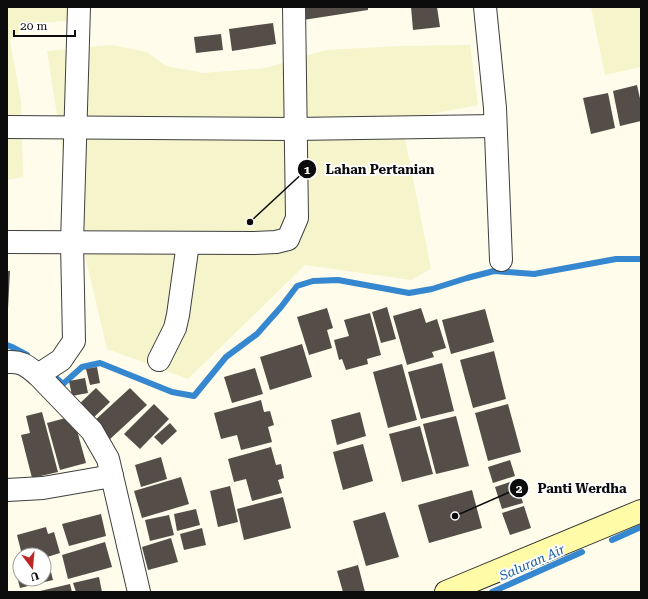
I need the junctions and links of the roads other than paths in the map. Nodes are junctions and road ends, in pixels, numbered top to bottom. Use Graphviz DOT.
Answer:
graph roads {
  1 [pos="79,7"];
  2 [pos="294,7"];
  3 [pos="485,7"];
  4 [pos="495,126"];
  5 [pos="7,127"];
  6 [pos="76,128"];
  7 [pos="295,129"];
  8 [pos="7,242"];
  9 [pos="72,243"];
  10 [pos="188,243"];
  11 [pos="501,260"];
  12 [pos="160,360"];
  13 [pos="7,362"];
  14 [pos="38,376"];
  15 [pos="112,476"];
  16 [pos="7,490"];
  17 [pos="641,511"];
  18 [pos="139,592"];
  19 [pos="446,592"];
  1 -- 6 [label="street"];
  2 -- 7 [label="street"];
  3 -- 4 [label="street"];
  4 -- 7 [label="street"];
  4 -- 11 [label="street"];
  5 -- 6 [label="street"];
  6 -- 7 [label="street"];
  6 -- 9 [label="street"];
  7 -- 10 [label="street"];
  8 -- 9 [label="street"];
  9 -- 10 [label="street"];
  9 -- 14 [label="street"];
  10 -- 12 [label="street"];
  13 -- 14 [label="street"];
  14 -- 15 [label="street"];
  15 -- 16 [label="street"];
  15 -- 18 [label="street"];
  17 -- 19 [label="main road"];
}
